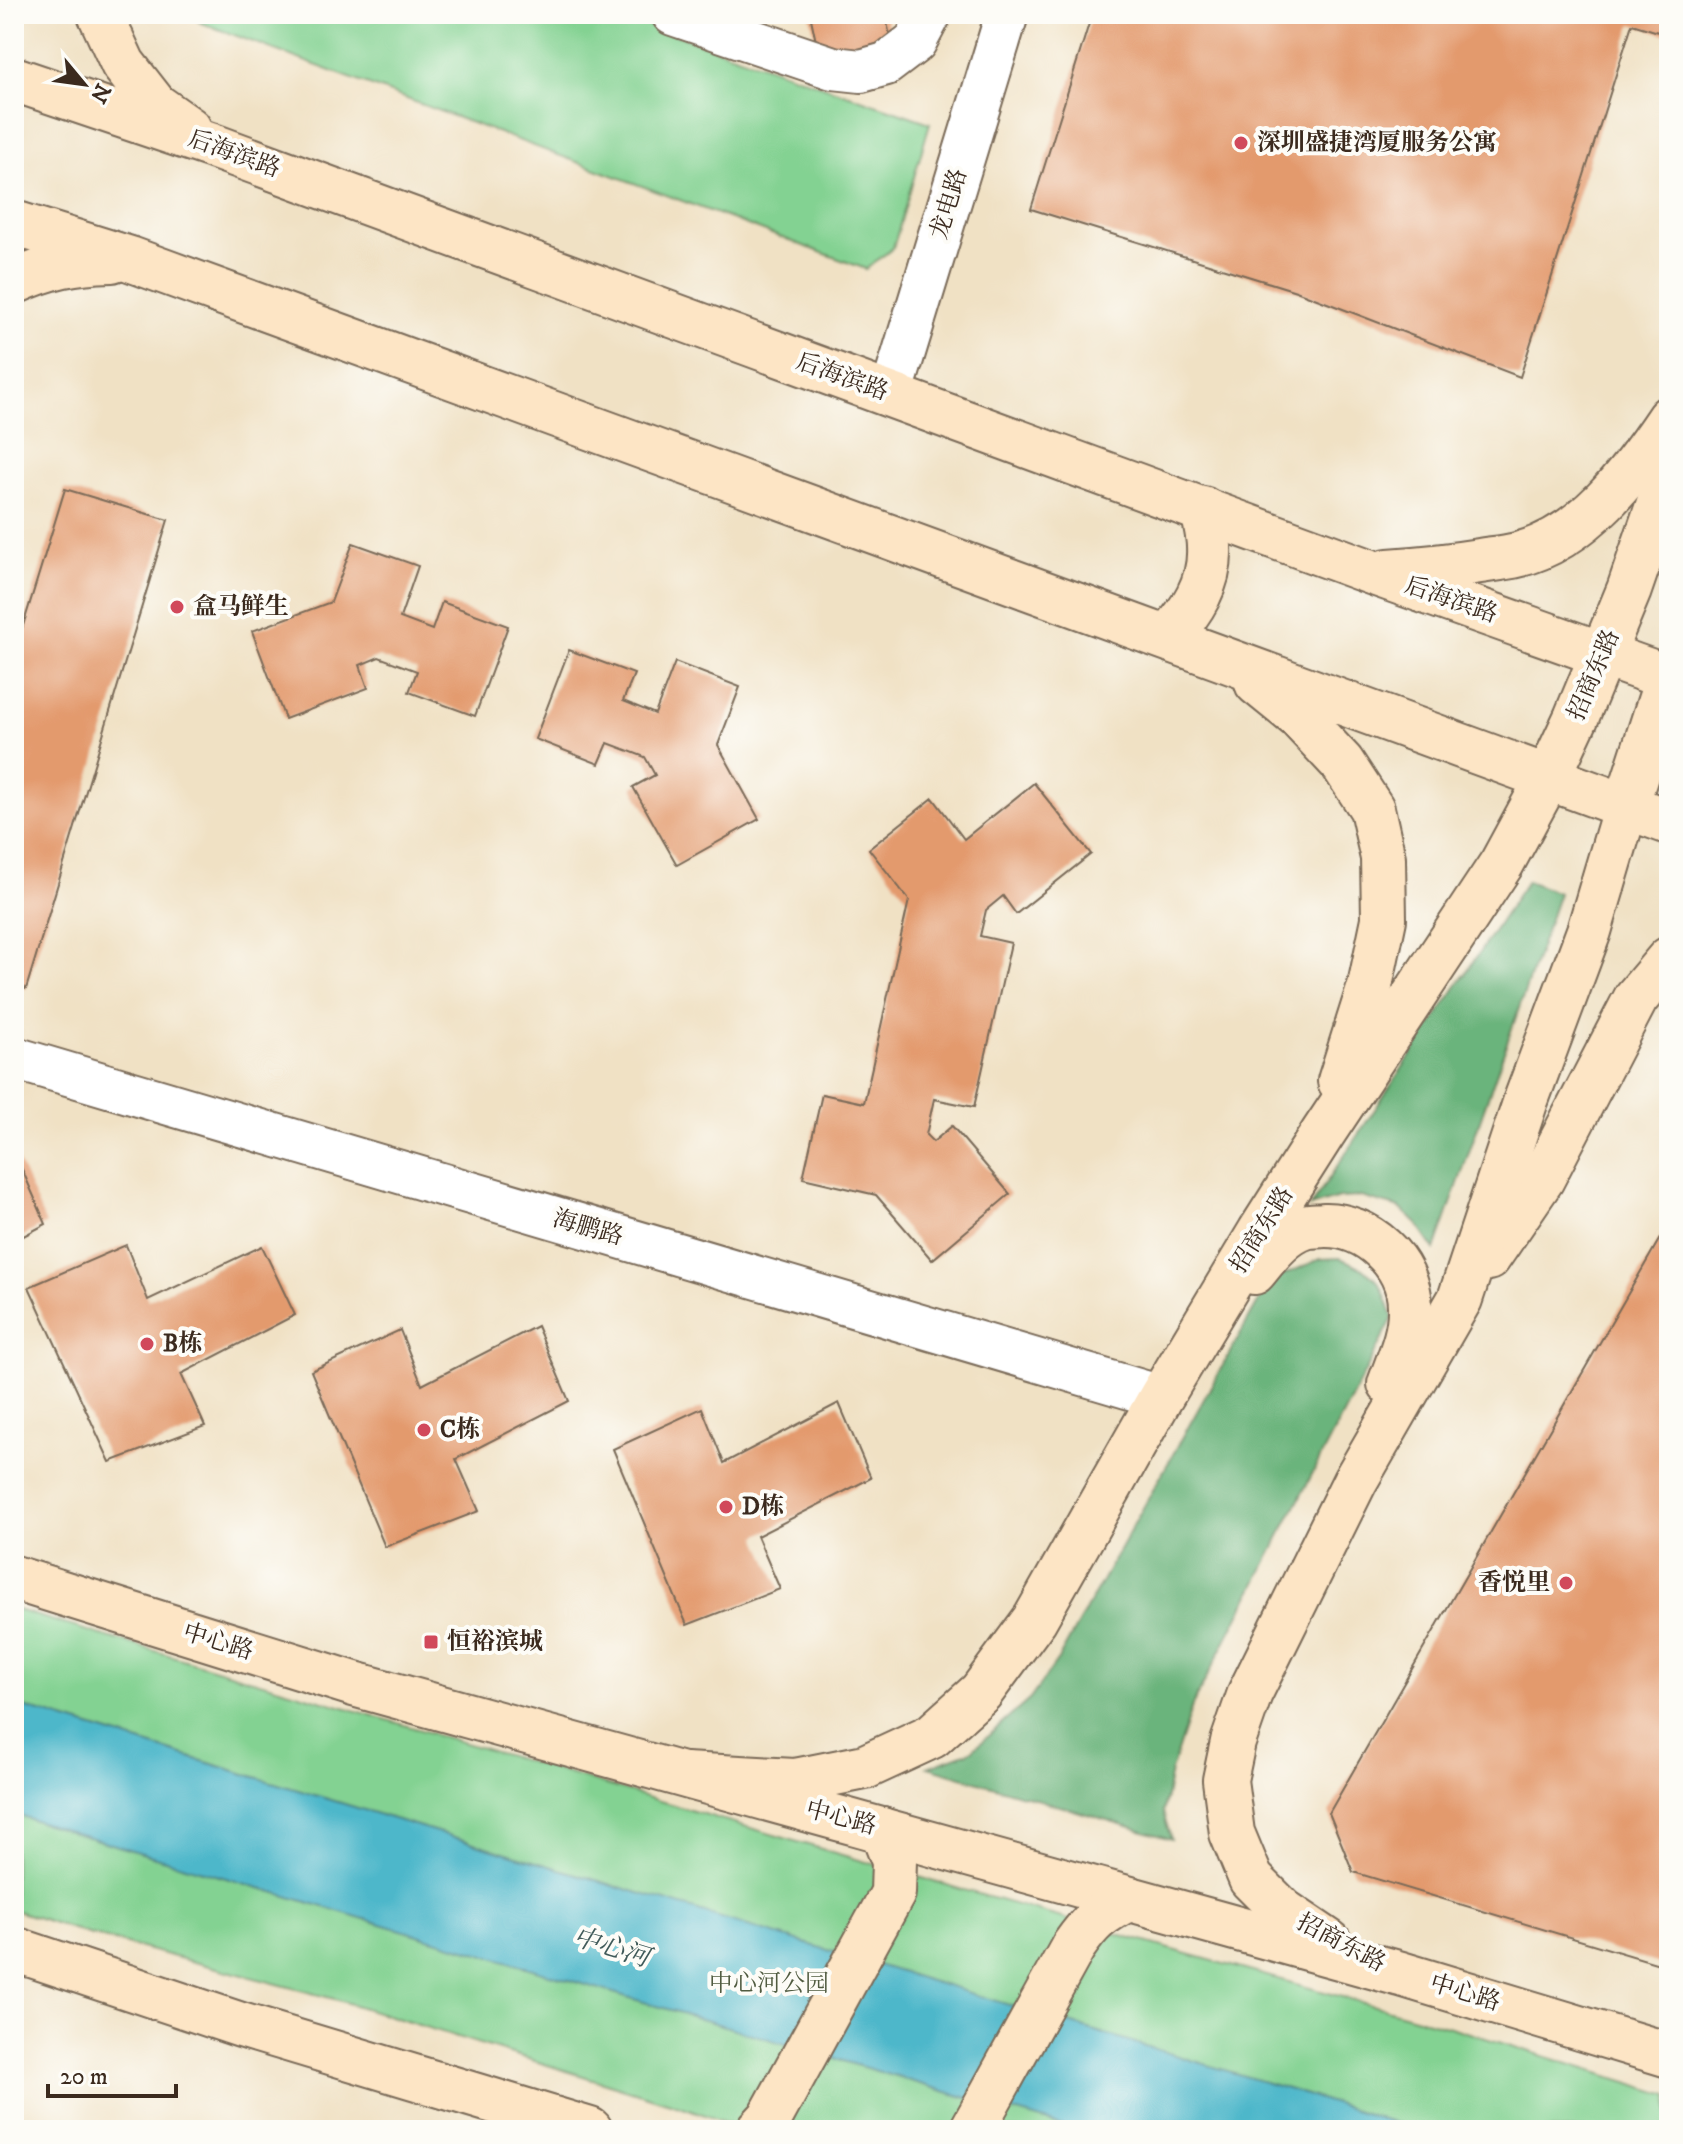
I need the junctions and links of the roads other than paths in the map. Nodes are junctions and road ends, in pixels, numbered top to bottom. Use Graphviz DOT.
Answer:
graph roads {
  1 [pos="100,14"];
  2 [pos="673,14"];
  3 [pos="930,14"];
  4 [pos="1007,14"];
  5 [pos="14,79"];
  6 [pos="210,145"];
  7 [pos="14,223"];
  8 [pos="130,259"];
  9 [pos="14,282"];
  10 [pos="891,395"];
  11 [pos="1669,418"];
  12 [pos="1669,474"];
  13 [pos="1203,509"];
  14 [pos="1374,573"];
  15 [pos="1168,638"];
  16 [pos="1603,654"];
  17 [pos="1230,661"];
  18 [pos="1669,676"];
  19 [pos="1548,778"];
  20 [pos="1626,806"];
  21 [pos="1669,822"];
  22 [pos="1669,959"];
  23 [pos="14,1058"];
  24 [pos="1323,1133"];
  25 [pos="1460,1299"];
  26 [pos="1194,1343"];
  27 [pos="1161,1397"];
  28 [pos="1355,1481"];
  29 [pos="14,1578"];
  30 [pos="685,1775"];
  31 [pos="882,1830"];
  32 [pos="1128,1899"];
  33 [pos="14,1949"];
  34 [pos="1401,1974"];
  35 [pos="1669,2055"];
  36 [pos="505,2103"];
  37 [pos="765,2124"];
  38 [pos="538,2130"];
  39 [pos="590,2130"];
  40 [pos="972,2130"];
  1 -- 6 [label="main road"];
  2 -- 3 [label="street"];
  4 -- 10 [label="street, 龙电路"];
  5 -- 6 [label="main road, 后海滨路"];
  6 -- 10 [label="main road, 后海滨路"];
  7 -- 8 [label="main road"];
  8 -- 9 [label="main road"];
  8 -- 15 [label="main road"];
  10 -- 13 [label="main road, 后海滨路"];
  11 -- 14 [label="main road"];
  12 -- 16 [label="main road, 招商东路"];
  13 -- 14 [label="main road, 后海滨路"];
  13 -- 15 [label="main road"];
  14 -- 16 [label="main road, 后海滨路"];
  15 -- 17 [label="main road"];
  16 -- 18 [label="main road, 后海滨路"];
  16 -- 19 [label="main road, 招商东路"];
  17 -- 19 [label="main road"];
  17 -- 24 [label="main road"];
  18 -- 20 [label="main road, 招商东路"];
  19 -- 20 [label="main road"];
  19 -- 24 [label="main road, 招商东路"];
  20 -- 21 [label="main road"];
  20 -- 25 [label="main road, 招商东路"];
  22 -- 25 [label="main road"];
  23 -- 27 [label="street, 海鹏路"];
  24 -- 26 [label="main road, 招商东路"];
  25 -- 28 [label="main road, 招商东路"];
  26 -- 27 [label="main road, 招商东路"];
  26 -- 28 [label="main road"];
  27 -- 30 [label="main road, 招商东路"];
  28 -- 34 [label="main road, 招商东路"];
  29 -- 30 [label="main road, 中心路"];
  30 -- 31 [label="main road, 中心路"];
  31 -- 32 [label="main road, 中心路"];
  31 -- 37 [label="main road"];
  32 -- 34 [label="main road, 中心路"];
  32 -- 40 [label="main road"];
  33 -- 36 [label="main road"];
  34 -- 35 [label="main road, 中心路"];
  36 -- 38 [label="main road"];
  36 -- 39 [label="main road"];
}
